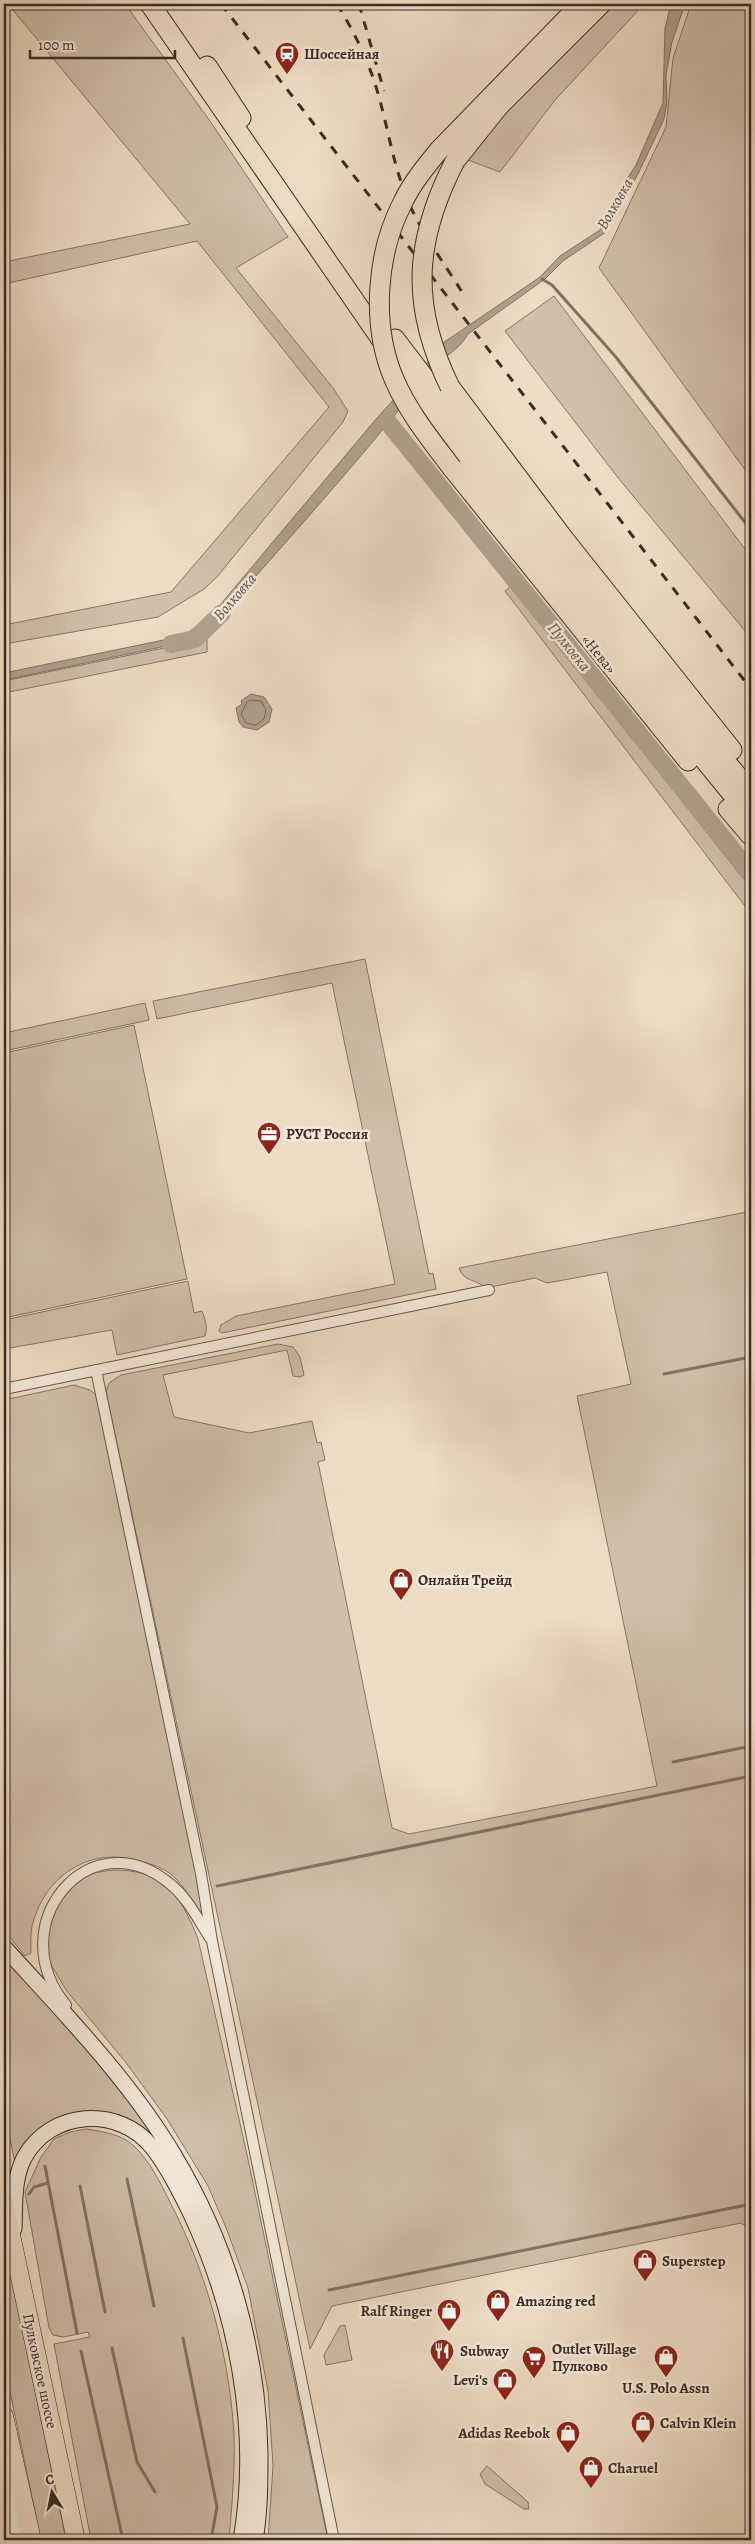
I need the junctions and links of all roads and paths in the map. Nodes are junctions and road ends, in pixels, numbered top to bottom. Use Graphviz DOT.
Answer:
graph roads {
  1 [pos="150,4"];
  2 [pos="165,4"];
  3 [pos="581,4"];
  4 [pos="601,4"];
  5 [pos="471,455"];
  6 [pos="751,775"];
  7 [pos="751,792"];
  8 [pos="751,817"];
  9 [pos="751,836"];
  10 [pos="489,1290"];
  11 [pos="96,1370"];
  12 [pos="4,1389"];
  13 [pos="212,1941"];
  14 [pos="4,1947"];
  15 [pos="99,2054"];
  16 [pos="4,2202"];
  17 [pos="13,2244"];
  18 [pos="4,2416"];
  19 [pos="13,2459"];
  20 [pos="14,2540"];
  21 [pos="32,2540"];
  22 [pos="76,2540"];
  23 [pos="241,2540"];
  24 [pos="255,2540"];
  25 [pos="334,2540"];
  1 -- 5 [label="highway"];
  2 -- 5 [label="highway"];
  3 -- 5 [label="highway, bridge"];
  4 -- 5 [label="highway, bridge"];
  5 -- 6 [label="highway"];
  5 -- 7 [label="highway, «Нева»"];
  5 -- 8 [label="highway, «Нева»"];
  5 -- 9 [label="highway, «Нева»"];
  10 -- 11 [label="street"];
  11 -- 12 [label="street"];
  11 -- 13 [label="street"];
  13 -- 15 [label="street"];
  13 -- 25 [label="street"];
  14 -- 15 [label="main road"];
  15 -- 24 [label="main road"];
  16 -- 17 [label="highway, Пулковское шоссе"];
  17 -- 22 [label="highway, Пулковское шоссе"];
  17 -- 23 [label="main road"];
  18 -- 19 [label="highway"];
  19 -- 20 [label="main road"];
  19 -- 21 [label="highway"];
}
